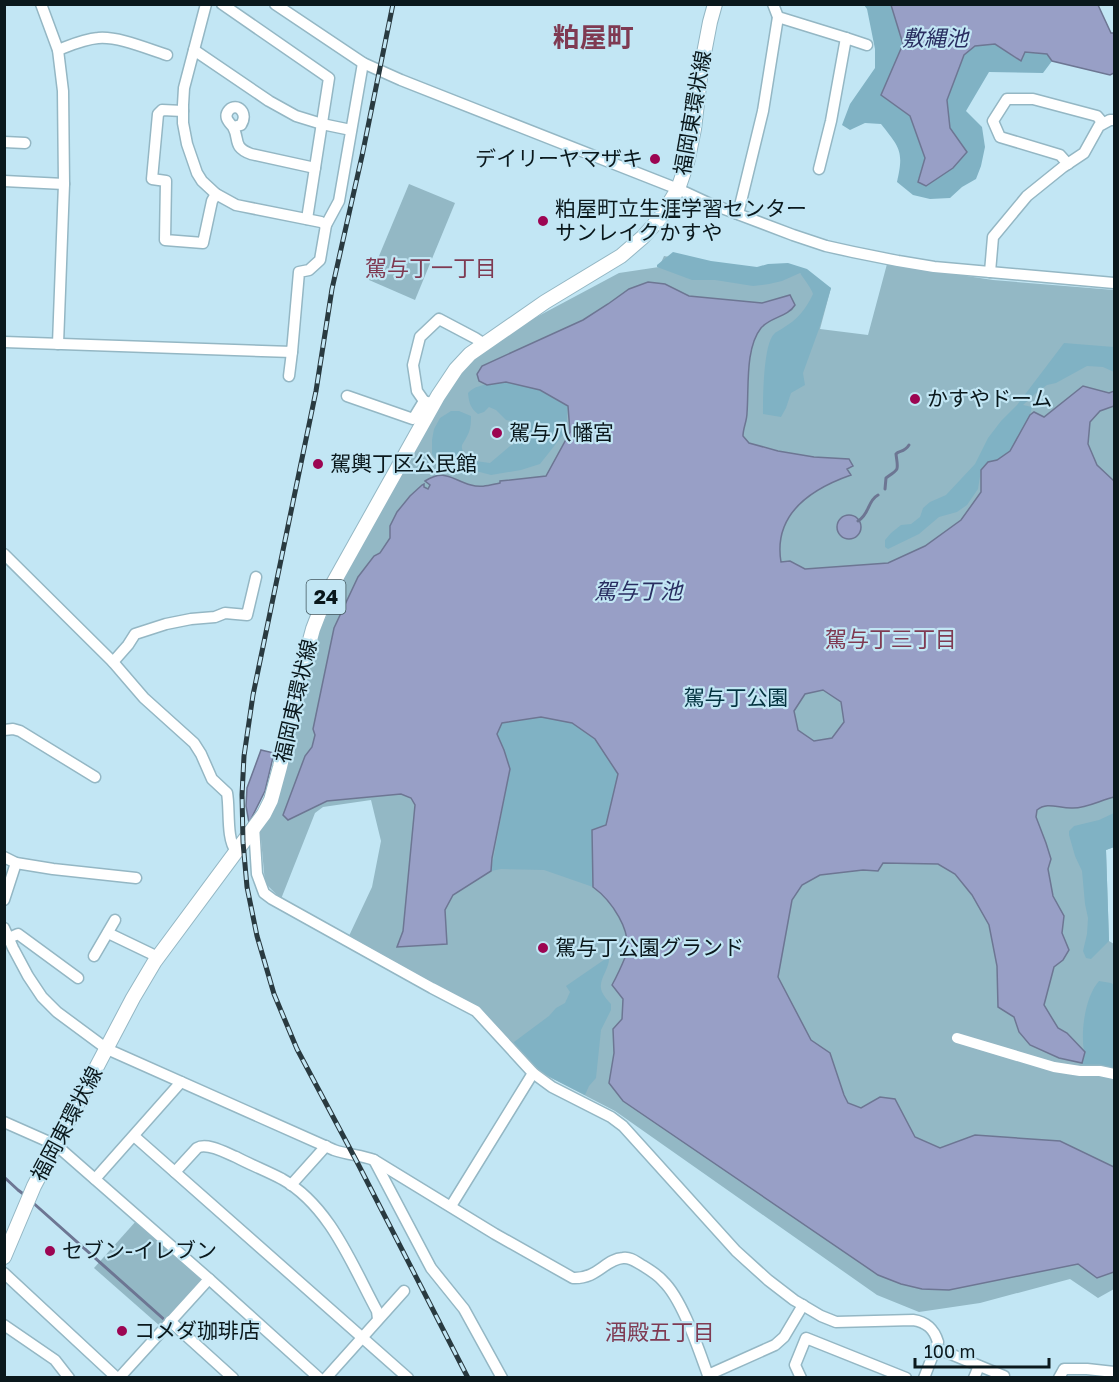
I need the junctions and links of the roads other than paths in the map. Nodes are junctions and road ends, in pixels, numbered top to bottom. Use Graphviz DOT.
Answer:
graph roads {
  1 [pos="40,4"];
  2 [pos="206,4"];
  3 [pos="222,4"];
  4 [pos="275,4"];
  5 [pos="715,4"];
  6 [pos="773,4"];
  7 [pos="778,17"];
  8 [pos="846,38"];
  9 [pos="867,45"];
  10 [pos="58,50"];
  11 [pos="194,50"];
  12 [pos="167,55"];
  13 [pos="363,63"];
  14 [pos="183,111"];
  15 [pos="1114,120"];
  16 [pos="1103,123"];
  17 [pos="322,124"];
  18 [pos="233,127"];
  19 [pos="351,130"];
  20 [pos="4,142"];
  21 [pos="25,143"];
  22 [pos="1068,164"];
  23 [pos="315,168"];
  24 [pos="819,169"];
  25 [pos="4,182"];
  26 [pos="64,184"];
  27 [pos="678,189"];
  28 [pos="216,194"];
  29 [pos="738,214"];
  30 [pos="307,219"];
  31 [pos="326,225"];
  32 [pos="990,272"];
  33 [pos="1114,283"];
  34 [pos="4,342"];
  35 [pos="58,344"];
  36 [pos="484,344"];
  37 [pos="292,352"];
  38 [pos="289,376"];
  39 [pos="347,396"];
  40 [pos="429,402"];
  41 [pos="4,554"];
  42 [pos="256,577"];
  43 [pos="113,662"];
  44 [pos="4,730"];
  45 [pos="95,777"];
  46 [pos="255,826"];
  47 [pos="236,851"];
  48 [pos="4,857"];
  49 [pos="16,863"];
  50 [pos="136,878"];
  51 [pos="4,900"];
  52 [pos="115,920"];
  53 [pos="108,933"];
  54 [pos="8,942"];
  55 [pos="94,956"];
  56 [pos="158,957"];
  57 [pos="78,978"];
  58 [pos="957,1038"];
  59 [pos="107,1049"];
  60 [pos="532,1073"];
  61 [pos="1114,1074"];
  62 [pos="181,1082"];
  63 [pos="4,1122"];
  64 [pos="134,1136"];
  65 [pos="56,1145"];
  66 [pos="326,1146"];
  67 [pos="374,1160"];
  68 [pos="175,1172"];
  69 [pos="95,1179"];
  70 [pos="291,1185"];
  71 [pos="451,1206"];
  72 [pos="4,1257"];
  73 [pos="4,1273"];
  74 [pos="209,1279"];
  75 [pos="404,1291"];
  76 [pos="803,1305"];
  77 [pos="378,1319"];
  78 [pos="170,1321"];
  79 [pos="4,1325"];
  80 [pos="362,1337"];
  81 [pos="936,1348"];
  82 [pos="979,1366"];
  83 [pos="1114,1372"];
  84 [pos="709,1376"];
  85 [pos="69,1377"];
  86 [pos="118,1377"];
  87 [pos="233,1377"];
  88 [pos="319,1377"];
  89 [pos="326,1377"];
  90 [pos="408,1377"];
  91 [pos="502,1377"];
  92 [pos="801,1377"];
  93 [pos="906,1377"];
  94 [pos="924,1377"];
  95 [pos="974,1377"];
  96 [pos="1004,1377"];
  97 [pos="1059,1377"];
  1 -- 10 [label="street"];
  2 -- 11 [label="street"];
  3 -- 17 [label="street"];
  4 -- 13 [label="street"];
  5 -- 27 [label="main road, 福岡東環状線 / 24"];
  6 -- 7 [label="street"];
  7 -- 8 [label="street"];
  7 -- 29 [label="street"];
  8 -- 9 [label="street"];
  8 -- 24 [label="street"];
  10 -- 12 [label="street"];
  10 -- 26 [label="street"];
  11 -- 14 [label="street"];
  11 -- 17 [label="street"];
  13 -- 19 [label="street"];
  13 -- 27 [label="street"];
  14 -- 28 [label="street"];
  14 -- 28 [label="street"];
  15 -- 16 [label="street"];
  16 -- 22 [label="street"];
  16 -- 22 [label="street"];
  17 -- 19 [label="street"];
  17 -- 23 [label="street"];
  18 -- 23 [label="street"];
  19 -- 31 [label="street"];
  20 -- 21 [label="street"];
  22 -- 32 [label="street"];
  23 -- 30 [label="street"];
  25 -- 26 [label="street"];
  26 -- 35 [label="street"];
  27 -- 29 [label="street"];
  27 -- 36 [label="main road, 福岡東環状線 / 24"];
  28 -- 30 [label="street"];
  29 -- 32 [label="street"];
  30 -- 31 [label="street"];
  31 -- 37 [label="street"];
  32 -- 33 [label="street"];
  34 -- 35 [label="street"];
  35 -- 37 [label="street"];
  36 -- 40 [label="main road, 福岡東環状線 / 24"];
  36 -- 40 [label="street"];
  37 -- 38 [label="street"];
  39 -- 40 [label="street"];
  40 -- 46 [label="main road, 福岡東環状線 / 24"];
  41 -- 43 [label="street"];
  42 -- 43 [label="street"];
  43 -- 47 [label="street"];
  44 -- 45 [label="street"];
  46 -- 47 [label="main road, 福岡東環状線 / 24"];
  46 -- 60 [label="street"];
  47 -- 56 [label="main road, 福岡東環状線 / 24"];
  48 -- 49 [label="street"];
  49 -- 50 [label="street"];
  49 -- 51 [label="street"];
  52 -- 53 [label="street"];
  53 -- 55 [label="street"];
  53 -- 56 [label="street"];
  54 -- 57 [label="street"];
  54 -- 59 [label="street"];
  56 -- 59 [label="main road, 福岡東環状線 / 24"];
  58 -- 61 [label="street"];
  59 -- 62 [label="street"];
  59 -- 65 [label="main road, 福岡東環状線 / 24"];
  60 -- 71 [label="street"];
  60 -- 76 [label="street"];
  62 -- 64 [label="street"];
  62 -- 66 [label="street"];
  63 -- 65 [label="street"];
  64 -- 68 [label="street"];
  64 -- 69 [label="street"];
  65 -- 69 [label="street"];
  65 -- 72 [label="main road, 福岡東環状線 / 24"];
  66 -- 67 [label="street"];
  66 -- 70 [label="street"];
  67 -- 71 [label="street"];
  67 -- 91 [label="street"];
  68 -- 70 [label="street"];
  68 -- 80 [label="street"];
  69 -- 74 [label="street"];
  70 -- 77 [label="street"];
  71 -- 84 [label="street"];
  73 -- 86 [label="street"];
  74 -- 78 [label="street"];
  74 -- 88 [label="street"];
  75 -- 77 [label="street"];
  76 -- 81 [label="street"];
  76 -- 84 [label="street"];
  77 -- 80 [label="street"];
  78 -- 86 [label="street"];
  78 -- 87 [label="street"];
  79 -- 85 [label="street"];
  80 -- 89 [label="street"];
  80 -- 90 [label="street"];
  81 -- 82 [label="street"];
  81 -- 94 [label="street"];
  82 -- 95 [label="street"];
  82 -- 96 [label="street"];
  83 -- 97 [label="street"];
  92 -- 93 [label="street"];
}
